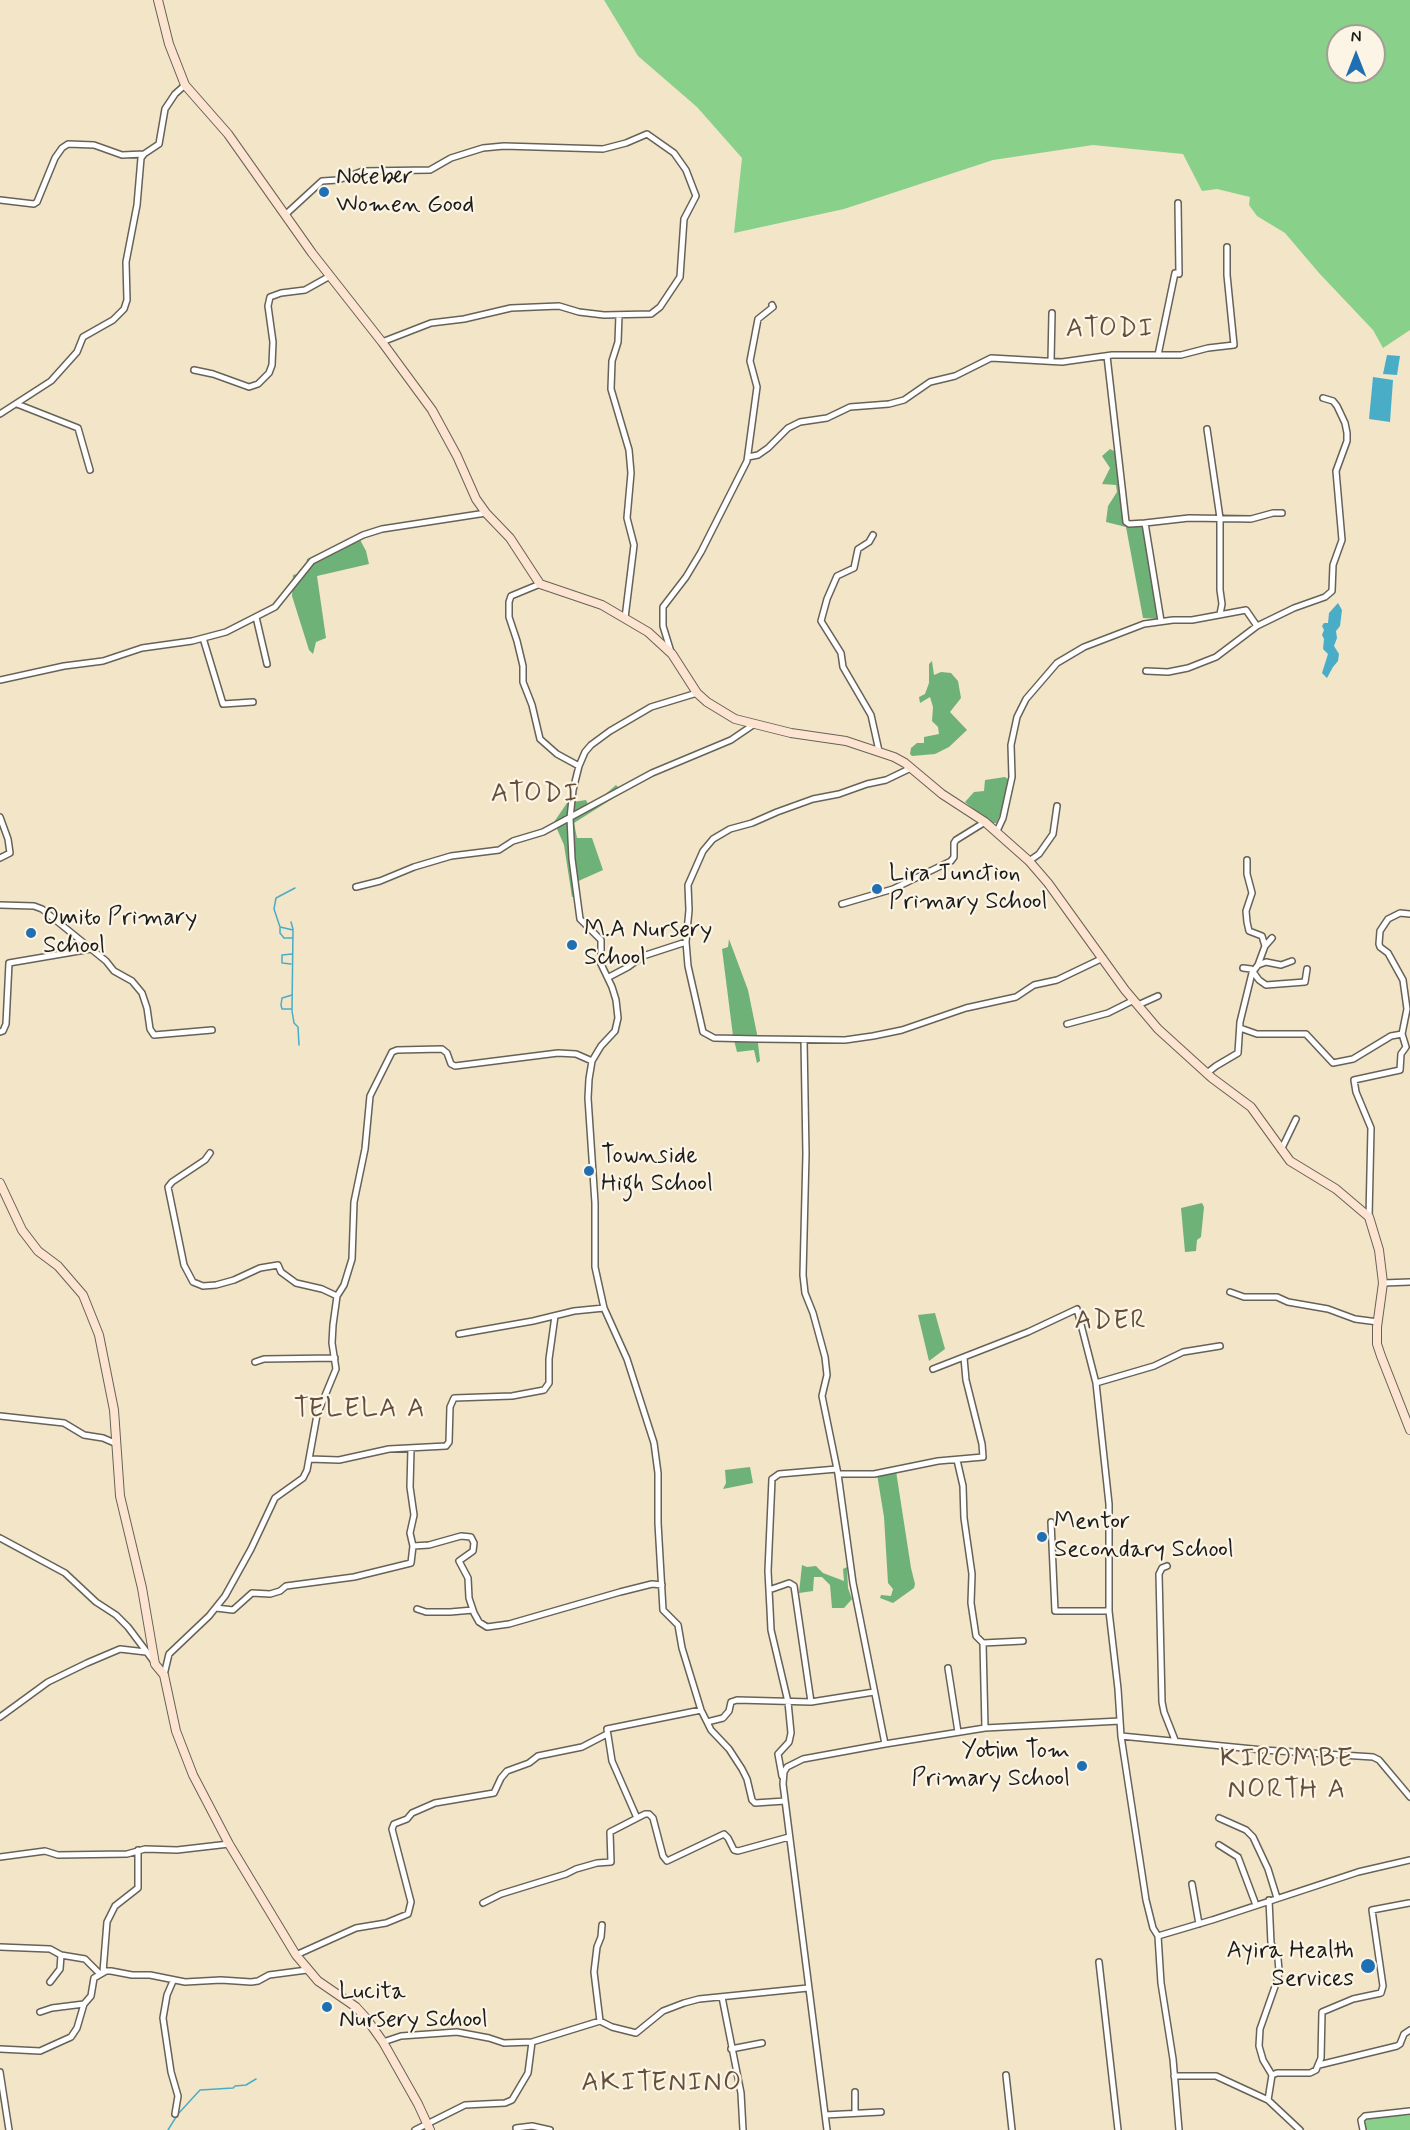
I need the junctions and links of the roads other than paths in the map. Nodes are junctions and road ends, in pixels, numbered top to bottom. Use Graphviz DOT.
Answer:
graph roads {
  1 [pos="158,0"];
  2 [pos="186,85"];
  3 [pos="144,154"];
  4 [pos="0,200"];
  5 [pos="1178,202"];
  6 [pos="285,214"];
  7 [pos="1227,247"];
  8 [pos="330,276"];
  9 [pos="772,305"];
  10 [pos="1052,313"];
  11 [pos="619,315"];
  12 [pos="382,342"];
  13 [pos="1158,355"];
  14 [pos="1107,356"];
  15 [pos="1052,361"];
  16 [pos="194,370"];
  17 [pos="1323,398"];
  18 [pos="17,404"];
  19 [pos="0,414"];
  20 [pos="1208,429"];
  21 [pos="748,457"];
  22 [pos="90,470"];
  23 [pos="486,513"];
  24 [pos="1282,513"];
  25 [pos="1220,518"];
  26 [pos="1145,523"];
  27 [pos="873,535"];
  28 [pos="540,584"];
  29 [pos="1220,614"];
  30 [pos="256,617"];
  31 [pos="625,618"];
  32 [pos="1161,621"];
  33 [pos="1257,626"];
  34 [pos="203,638"];
  35 [pos="672,654"];
  36 [pos="267,664"];
  37 [pos="1146,671"];
  38 [pos="0,680"];
  39 [pos="697,693"];
  40 [pos="253,702"];
  41 [pos="753,725"];
  42 [pos="879,751"];
  43 [pos="579,766"];
  44 [pos="911,768"];
  45 [pos="1057,807"];
  46 [pos="0,817"];
  47 [pos="570,818"];
  48 [pos="985,822"];
  49 [pos="997,831"];
  50 [pos="0,858"];
  51 [pos="1246,860"];
  52 [pos="1029,861"];
  53 [pos="356,887"];
  54 [pos="842,904"];
  55 [pos="0,905"];
  56 [pos="1410,914"];
  57 [pos="1272,938"];
  58 [pos="686,942"];
  59 [pos="1265,946"];
  60 [pos="91,949"];
  61 [pos="1103,958"];
  62 [pos="1292,961"];
  63 [pos="1257,965"];
  64 [pos="1243,968"];
  65 [pos="1306,969"];
  66 [pos="1252,970"];
  67 [pos="609,977"];
  68 [pos="1158,996"];
  69 [pos="1136,1002"];
  70 [pos="1067,1024"];
  71 [pos="1240,1028"];
  72 [pos="212,1030"];
  73 [pos="0,1032"];
  74 [pos="1402,1034"];
  75 [pos="804,1040"];
  76 [pos="592,1061"];
  77 [pos="1207,1073"];
  78 [pos="1296,1119"];
  79 [pos="1281,1150"];
  80 [pos="210,1154"];
  81 [pos="0,1183"];
  82 [pos="1369,1217"];
  83 [pos="1410,1282"];
  84 [pos="1383,1283"];
  85 [pos="1230,1292"];
  86 [pos="337,1296"];
  87 [pos="604,1308"];
  88 [pos="555,1316"];
  89 [pos="1378,1322"];
  90 [pos="459,1334"];
  91 [pos="1220,1346"];
  92 [pos="335,1358"];
  93 [pos="964,1358"];
  94 [pos="255,1362"];
  95 [pos="933,1369"];
  96 [pos="1095,1383"];
  97 [pos="0,1416"];
  98 [pos="1410,1430"];
  99 [pos="117,1444"];
  100 [pos="411,1449"];
  101 [pos="309,1459"];
  102 [pos="957,1460"];
  103 [pos="838,1472"];
  104 [pos="1051,1522"];
  105 [pos="0,1538"];
  106 [pos="413,1546"];
  107 [pos="1167,1566"];
  108 [pos="662,1585"];
  109 [pos="769,1590"];
  110 [pos="216,1608"];
  111 [pos="417,1610"];
  112 [pos="473,1610"];
  113 [pos="1109,1611"];
  114 [pos="1023,1641"];
  115 [pos="983,1643"];
  116 [pos="146,1652"];
  117 [pos="155,1664"];
  118 [pos="948,1668"];
  119 [pos="164,1675"];
  120 [pos="874,1692"];
  121 [pos="788,1702"];
  122 [pos="811,1702"];
  123 [pos="700,1710"];
  124 [pos="0,1717"];
  125 [pos="1120,1721"];
  126 [pos="707,1722"];
  127 [pos="985,1728"];
  128 [pos="958,1732"];
  129 [pos="607,1734"];
  130 [pos="1121,1736"];
  131 [pos="1175,1740"];
  132 [pos="885,1744"];
  133 [pos="782,1778"];
  134 [pos="1410,1797"];
  135 [pos="785,1801"];
  136 [pos="637,1818"];
  137 [pos="1219,1818"];
  138 [pos="789,1837"];
  139 [pos="229,1844"];
  140 [pos="1219,1845"];
  141 [pos="138,1850"];
  142 [pos="0,1857"];
  143 [pos="1410,1860"];
  144 [pos="1192,1884"];
  145 [pos="1277,1898"];
  146 [pos="1269,1900"];
  147 [pos="483,1903"];
  148 [pos="1409,1903"];
  149 [pos="1256,1905"];
  150 [pos="1199,1924"];
  151 [pos="603,1925"];
  152 [pos="1158,1936"];
  153 [pos="0,1947"];
  154 [pos="61,1955"];
  155 [pos="296,1955"];
  156 [pos="1099,1962"];
  157 [pos="307,1970"];
  158 [pos="102,1973"];
  159 [pos="173,1981"];
  160 [pos="50,1982"];
  161 [pos="808,1988"];
  162 [pos="722,1996"];
  163 [pos="84,2004"];
  164 [pos="40,2012"];
  165 [pos="600,2021"];
  166 [pos="1410,2030"];
  167 [pos="383,2042"];
  168 [pos="532,2042"];
  169 [pos="762,2043"];
  170 [pos="0,2049"];
  171 [pos="731,2049"];
  172 [pos="1319,2065"];
  173 [pos="0,2072"];
  174 [pos="1006,2074"];
  175 [pos="1272,2075"];
  176 [pos="1174,2076"];
  177 [pos="855,2092"];
  178 [pos="1268,2100"];
  179 [pos="1410,2111"];
  180 [pos="881,2112"];
  181 [pos="175,2114"];
  182 [pos="855,2114"];
  183 [pos="825,2115"];
  184 [pos="428,2126"];
  185 [pos="516,2128"];
  186 [pos="9,2130"];
  187 [pos="415,2130"];
  188 [pos="550,2130"];
  189 [pos="743,2130"];
  190 [pos="827,2130"];
  191 [pos="1012,2130"];
  192 [pos="1118,2130"];
  193 [pos="1179,2130"];
  194 [pos="1300,2130"];
  195 [pos="1362,2130"];
  1 -- 2 [label="street"];
  2 -- 3 [label="street"];
  2 -- 6 [label="street"];
  3 -- 4 [label="street"];
  3 -- 18 [label="street"];
  5 -- 13 [label="street"];
  6 -- 8 [label="street"];
  6 -- 11 [label="street"];
  7 -- 13 [label="street"];
  8 -- 12 [label="street"];
  8 -- 16 [label="street"];
  9 -- 21 [label="street"];
  10 -- 15 [label="street"];
  11 -- 12 [label="street"];
  11 -- 31 [label="street"];
  12 -- 23 [label="street"];
  13 -- 14 [label="street"];
  14 -- 15 [label="street"];
  14 -- 26 [label="street"];
  15 -- 21 [label="street"];
  17 -- 33 [label="street"];
  18 -- 19 [label="street"];
  18 -- 22 [label="street"];
  20 -- 25 [label="street"];
  21 -- 35 [label="street"];
  23 -- 28 [label="street"];
  23 -- 30 [label="street"];
  24 -- 25 [label="street"];
  25 -- 26 [label="street"];
  25 -- 29 [label="street"];
  26 -- 32 [label="street"];
  27 -- 42 [label="street"];
  28 -- 31 [label="street"];
  28 -- 43 [label="street"];
  29 -- 32 [label="street"];
  29 -- 33 [label="street"];
  30 -- 34 [label="street"];
  30 -- 36 [label="street"];
  31 -- 35 [label="street"];
  32 -- 49 [label="street"];
  33 -- 37 [label="street"];
  34 -- 38 [label="street"];
  34 -- 40 [label="street"];
  35 -- 39 [label="street"];
  39 -- 41 [label="street"];
  39 -- 43 [label="street"];
  41 -- 42 [label="street"];
  41 -- 47 [label="street"];
  42 -- 44 [label="street"];
  43 -- 47 [label="street"];
  44 -- 48 [label="street"];
  44 -- 58 [label="street"];
  45 -- 52 [label="street"];
  46 -- 50 [label="street"];
  47 -- 53 [label="street"];
  47 -- 67 [label="street"];
  48 -- 49 [label="street"];
  48 -- 54 [label="street"];
  49 -- 52 [label="street"];
  51 -- 59 [label="street"];
  52 -- 61 [label="street"];
  55 -- 60 [label="street"];
  56 -- 74 [label="street"];
  57 -- 59 [label="street"];
  58 -- 67 [label="street"];
  58 -- 75 [label="street"];
  59 -- 63 [label="street"];
  60 -- 72 [label="street"];
  60 -- 73 [label="street"];
  61 -- 69 [label="street"];
  61 -- 75 [label="street"];
  62 -- 63 [label="street"];
  63 -- 66 [label="street"];
  64 -- 66 [label="street"];
  65 -- 66 [label="street"];
  66 -- 71 [label="street"];
  67 -- 76 [label="street"];
  68 -- 69 [label="street"];
  69 -- 70 [label="street"];
  69 -- 77 [label="street"];
  71 -- 74 [label="street"];
  71 -- 77 [label="street"];
  74 -- 82 [label="street"];
  75 -- 103 [label="street"];
  76 -- 86 [label="street"];
  76 -- 87 [label="street"];
  77 -- 79 [label="street"];
  78 -- 79 [label="street"];
  79 -- 82 [label="street"];
  80 -- 86 [label="street"];
  81 -- 99 [label="street"];
  82 -- 84 [label="street"];
  83 -- 84 [label="street"];
  84 -- 89 [label="street"];
  85 -- 89 [label="street"];
  86 -- 92 [label="street"];
  87 -- 88 [label="street"];
  87 -- 108 [label="street"];
  88 -- 90 [label="street"];
  88 -- 100 [label="street"];
  89 -- 98 [label="street"];
  91 -- 96 [label="street"];
  92 -- 94 [label="street"];
  92 -- 101 [label="street"];
  93 -- 95 [label="street"];
  93 -- 96 [label="street"];
  93 -- 102 [label="street"];
  96 -- 113 [label="street"];
  97 -- 99 [label="street"];
  99 -- 117 [label="street"];
  100 -- 101 [label="street"];
  100 -- 106 [label="street"];
  101 -- 110 [label="street"];
  102 -- 103 [label="street"];
  102 -- 115 [label="street"];
  103 -- 109 [label="street"];
  103 -- 120 [label="street"];
  104 -- 113 [label="street"];
  105 -- 116 [label="street"];
  106 -- 110 [label="street"];
  106 -- 112 [label="street"];
  107 -- 131 [label="street"];
  108 -- 112 [label="street"];
  108 -- 123 [label="street"];
  109 -- 121 [label="street"];
  109 -- 122 [label="street"];
  110 -- 119 [label="street"];
  111 -- 112 [label="street"];
  113 -- 125 [label="street"];
  114 -- 115 [label="street"];
  115 -- 127 [label="street"];
  116 -- 117 [label="street"];
  116 -- 124 [label="street"];
  117 -- 119 [label="street"];
  118 -- 128 [label="street"];
  119 -- 139 [label="street"];
  120 -- 122 [label="street"];
  120 -- 132 [label="street"];
  121 -- 122 [label="street"];
  121 -- 126 [label="street"];
  121 -- 133 [label="street"];
  123 -- 126 [label="street"];
  123 -- 129 [label="street"];
  125 -- 127 [label="street"];
  125 -- 130 [label="street"];
  126 -- 135 [label="street"];
  127 -- 128 [label="street"];
  128 -- 132 [label="street"];
  129 -- 136 [label="street"];
  129 -- 155 [label="street"];
  130 -- 131 [label="street"];
  130 -- 152 [label="street"];
  131 -- 134 [label="street"];
  132 -- 133 [label="street"];
  133 -- 135 [label="street"];
  135 -- 138 [label="street"];
  136 -- 138 [label="street"];
  136 -- 147 [label="street"];
  137 -- 145 [label="street"];
  138 -- 161 [label="street"];
  139 -- 141 [label="street"];
  139 -- 155 [label="street"];
  140 -- 149 [label="street"];
  141 -- 142 [label="street"];
  141 -- 158 [label="street"];
  143 -- 145 [label="street"];
  144 -- 150 [label="street"];
  145 -- 146 [label="street"];
  146 -- 149 [label="street"];
  146 -- 175 [label="street"];
  148 -- 172 [label="street"];
  149 -- 150 [label="street"];
  150 -- 152 [label="street"];
  151 -- 165 [label="street"];
  152 -- 176 [label="street"];
  153 -- 154 [label="street"];
  154 -- 158 [label="street"];
  154 -- 160 [label="street"];
  155 -- 157 [label="street"];
  156 -- 192 [label="street"];
  157 -- 159 [label="street"];
  157 -- 167 [label="street"];
  158 -- 159 [label="street"];
  158 -- 163 [label="street"];
  159 -- 181 [label="street"];
  161 -- 162 [label="street"];
  161 -- 183 [label="street"];
  162 -- 165 [label="street"];
  162 -- 171 [label="street"];
  163 -- 164 [label="street"];
  163 -- 170 [label="street"];
  165 -- 168 [label="street"];
  166 -- 172 [label="street"];
  167 -- 168 [label="street"];
  167 -- 184 [label="street"];
  168 -- 184 [label="street"];
  169 -- 171 [label="street"];
  171 -- 189 [label="street"];
  172 -- 175 [label="street"];
  173 -- 186 [label="street"];
  174 -- 191 [label="street"];
  175 -- 178 [label="street"];
  176 -- 178 [label="street"];
  176 -- 193 [label="street"];
  177 -- 182 [label="street"];
  178 -- 194 [label="street"];
  179 -- 195 [label="street"];
  180 -- 182 [label="street"];
  182 -- 183 [label="street"];
  183 -- 190 [label="street"];
  184 -- 187 [label="street"];
  185 -- 188 [label="street"];
}
